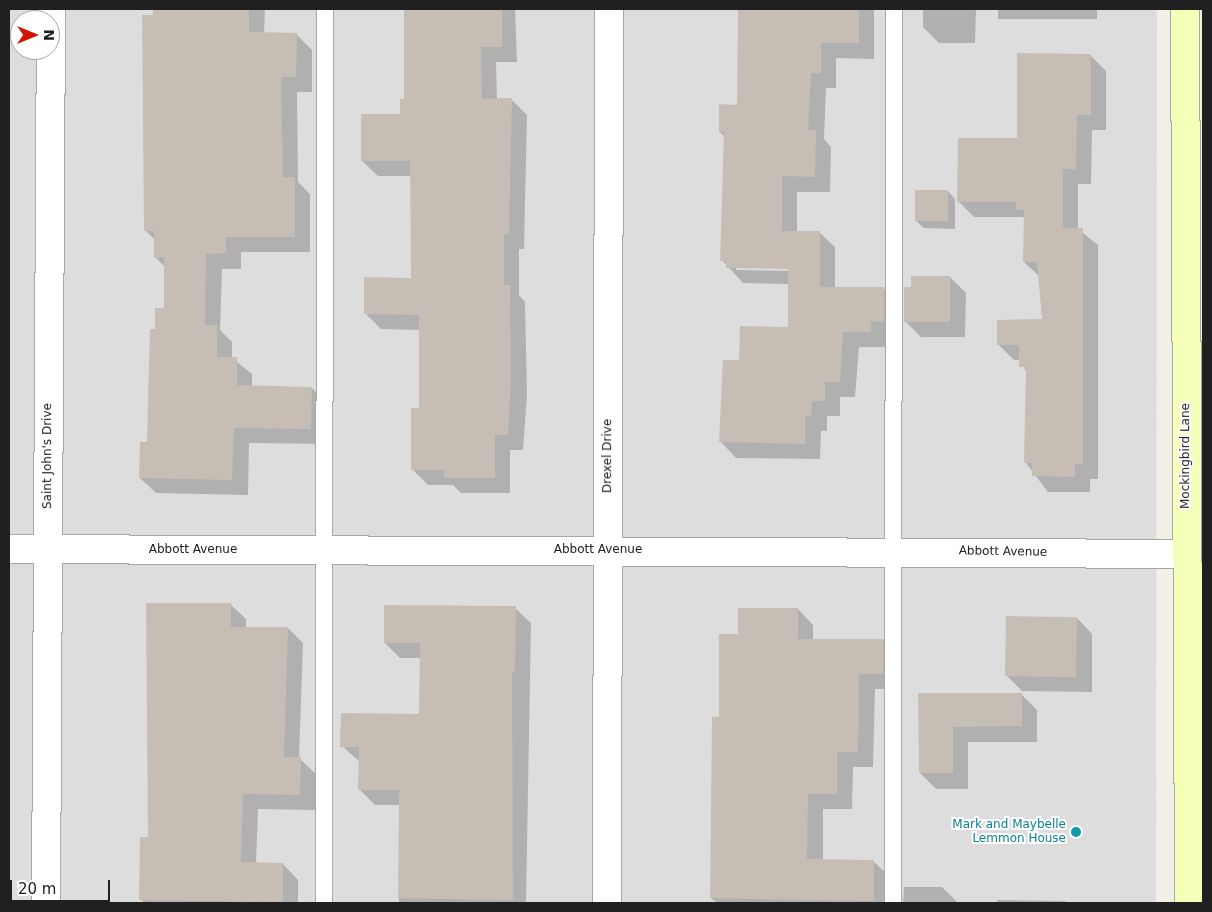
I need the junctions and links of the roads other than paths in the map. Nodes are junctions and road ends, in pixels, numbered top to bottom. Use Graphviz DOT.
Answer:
graph roads {
  1 [pos="50,9"];
  2 [pos="325,9"];
  3 [pos="609,9"];
  4 [pos="894,9"];
  5 [pos="1185,9"];
  6 [pos="9,549"];
  7 [pos="48,549"];
  8 [pos="324,550"];
  9 [pos="607,550"];
  10 [pos="895,551"];
  11 [pos="1195,554"];
  12 [pos="46,903"];
  13 [pos="324,903"];
  14 [pos="606,903"];
  15 [pos="893,903"];
  16 [pos="1189,903"];
  1 -- 7 [label="street, Saint John's Drive"];
  2 -- 8 [label="lane"];
  3 -- 9 [label="street, Drexel Drive"];
  4 -- 10 [label="lane"];
  5 -- 11 [label="main road, Mockingbird Lane"];
  6 -- 7 [label="street, Abbott Avenue"];
  7 -- 8 [label="street, Abbott Avenue"];
  7 -- 12 [label="street, Saint John's Drive"];
  8 -- 9 [label="street, Abbott Avenue"];
  8 -- 13 [label="lane"];
  9 -- 10 [label="street, Abbott Avenue"];
  9 -- 14 [label="street, Drexel Drive"];
  10 -- 11 [label="street, Abbott Avenue"];
  10 -- 15 [label="lane"];
  11 -- 16 [label="main road, Mockingbird Lane"];
}
